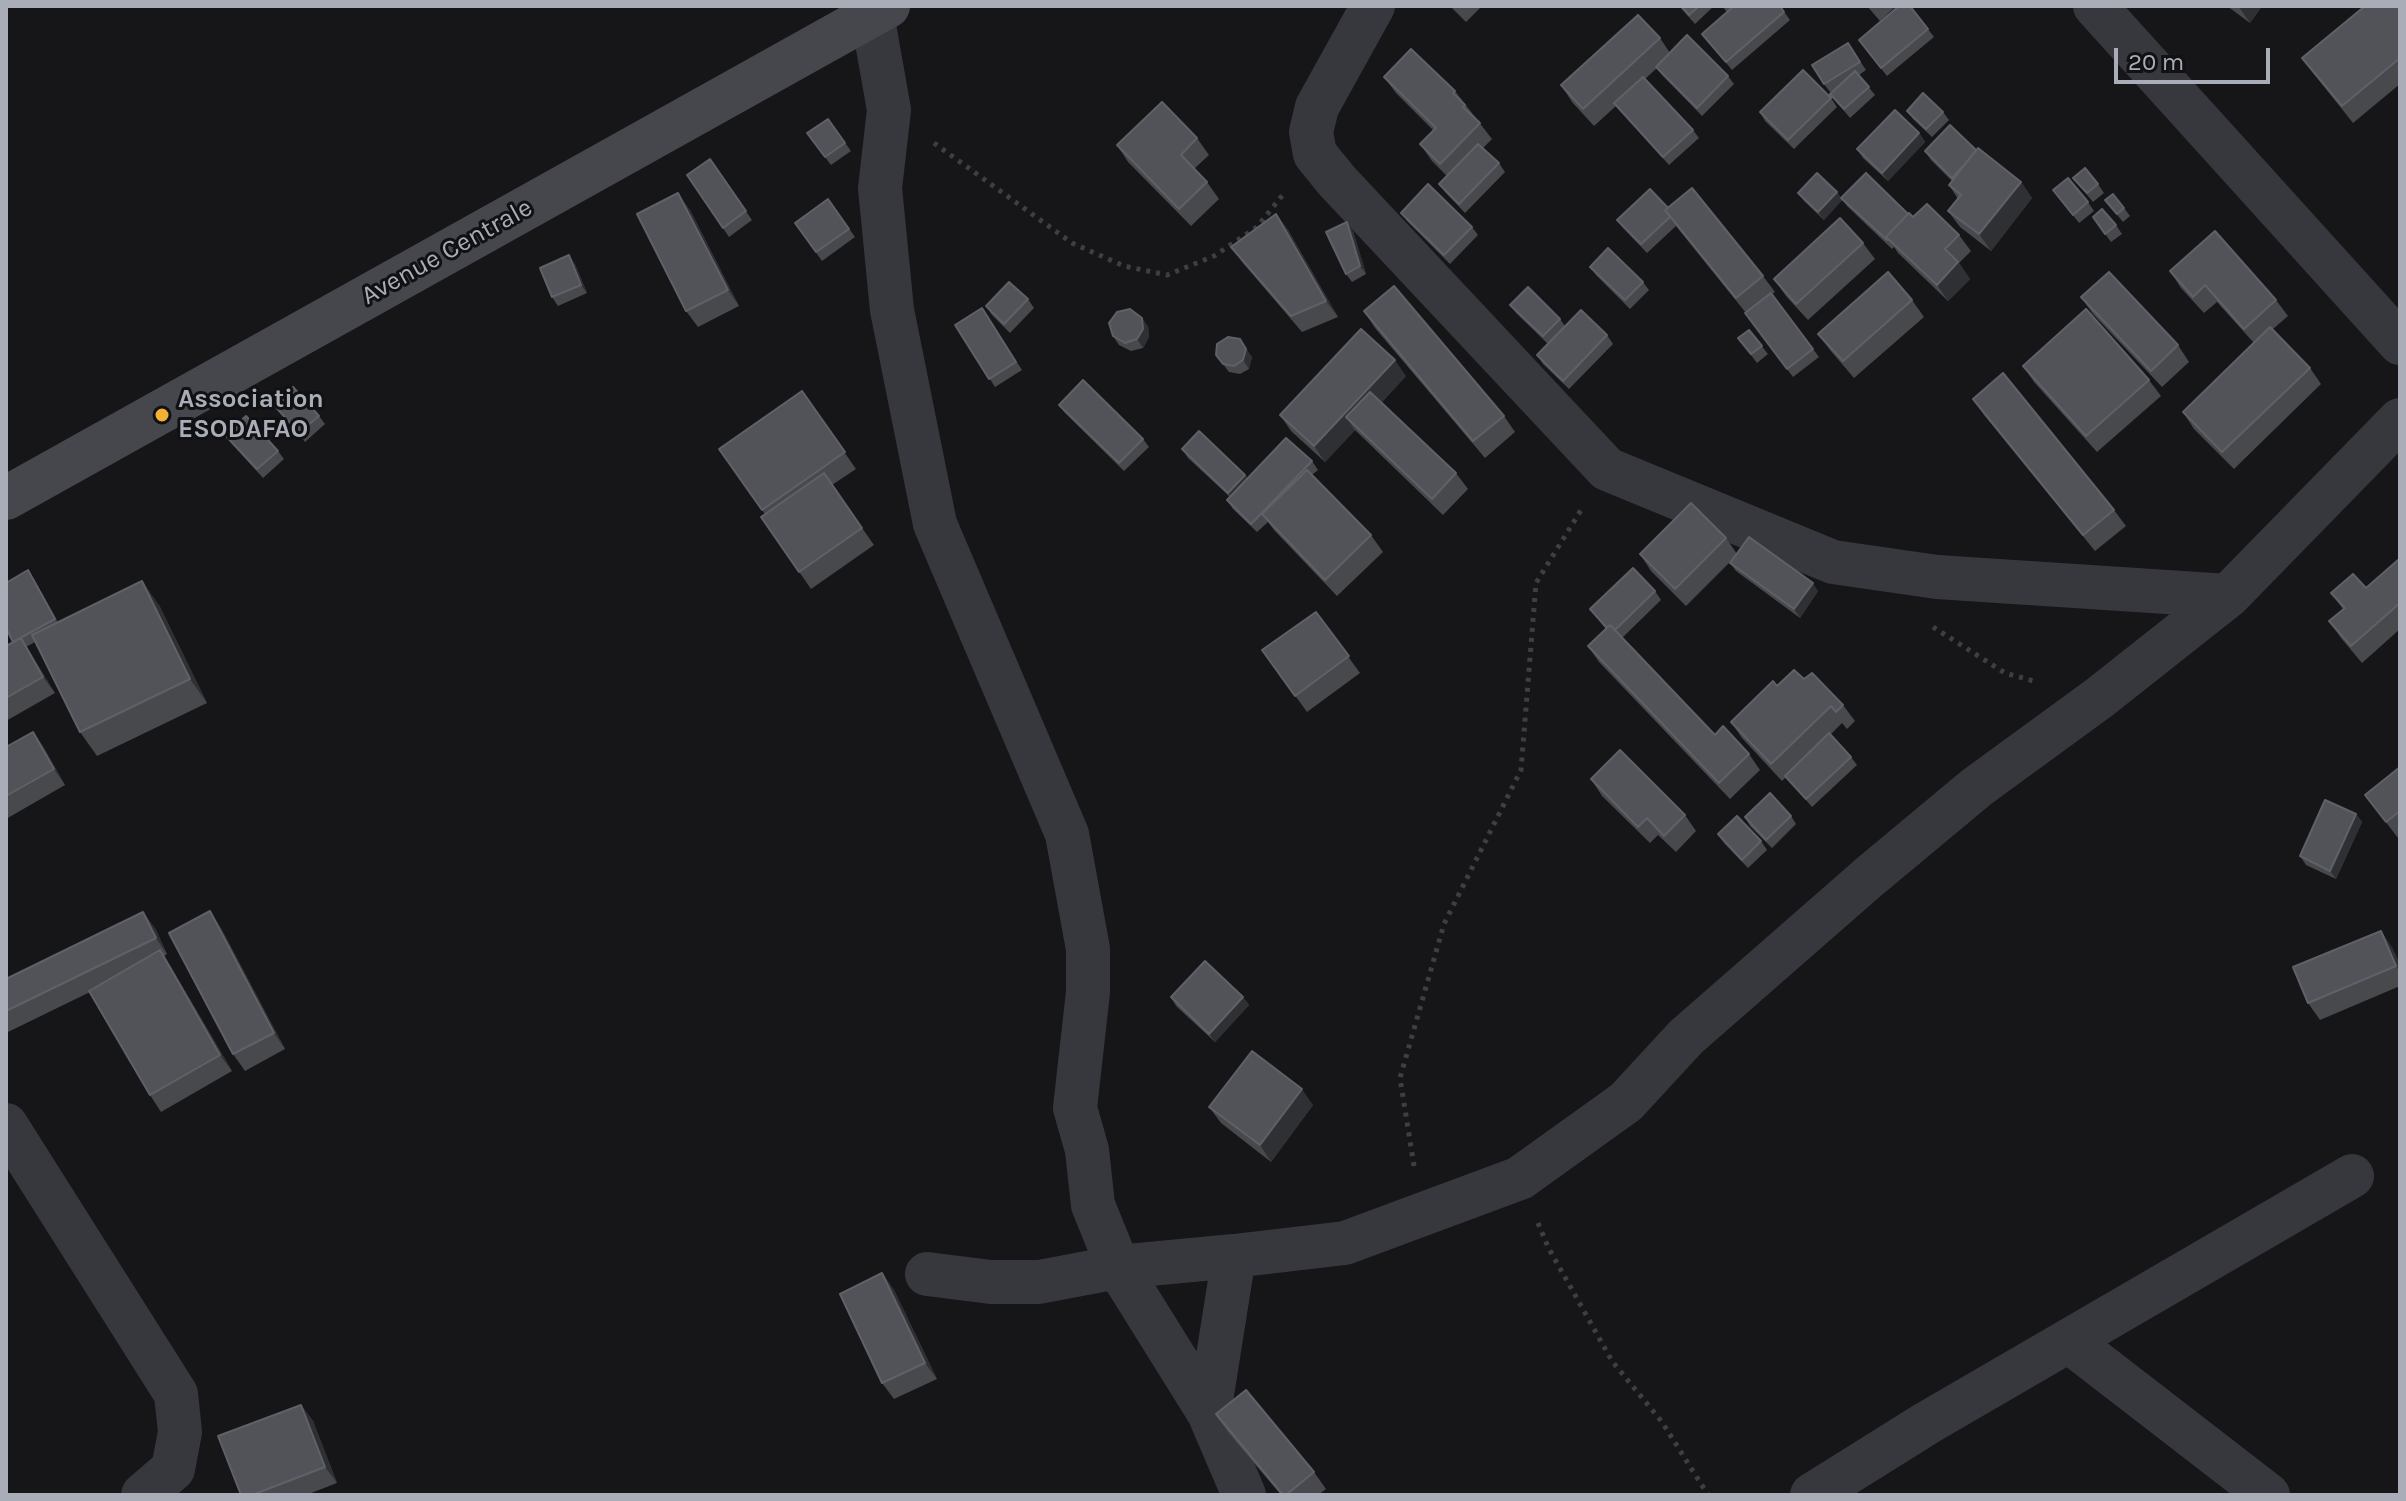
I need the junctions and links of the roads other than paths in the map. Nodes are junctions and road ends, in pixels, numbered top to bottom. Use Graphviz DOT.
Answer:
graph roads {
  1 [pos="1373,6"];
  2 [pos="2095,6"];
  3 [pos="875,9"];
  4 [pos="2400,343"];
  5 [pos="2400,420"];
  6 [pos="6,498"];
  7 [pos="2228,596"];
  8 [pos="6,1125"];
  9 [pos="2352,1176"];
  10 [pos="1234,1256"];
  11 [pos="1118,1267"];
  12 [pos="927,1274"];
  13 [pos="2070,1342"];
  14 [pos="1209,1413"];
  15 [pos="167,1486"];
  16 [pos="1244,1495"];
  17 [pos="1812,1495"];
  18 [pos="2268,1495"];
  1 -- 7 [label="street"];
  2 -- 4 [label="street"];
  3 -- 6 [label="main road, Avenue Centrale"];
  3 -- 11 [label="street"];
  5 -- 7 [label="street"];
  7 -- 10 [label="street"];
  8 -- 15 [label="street"];
  9 -- 13 [label="street"];
  10 -- 11 [label="street"];
  10 -- 14 [label="street"];
  11 -- 12 [label="street"];
  11 -- 14 [label="street"];
  13 -- 17 [label="street"];
  13 -- 18 [label="street"];
  14 -- 16 [label="street"];
}
